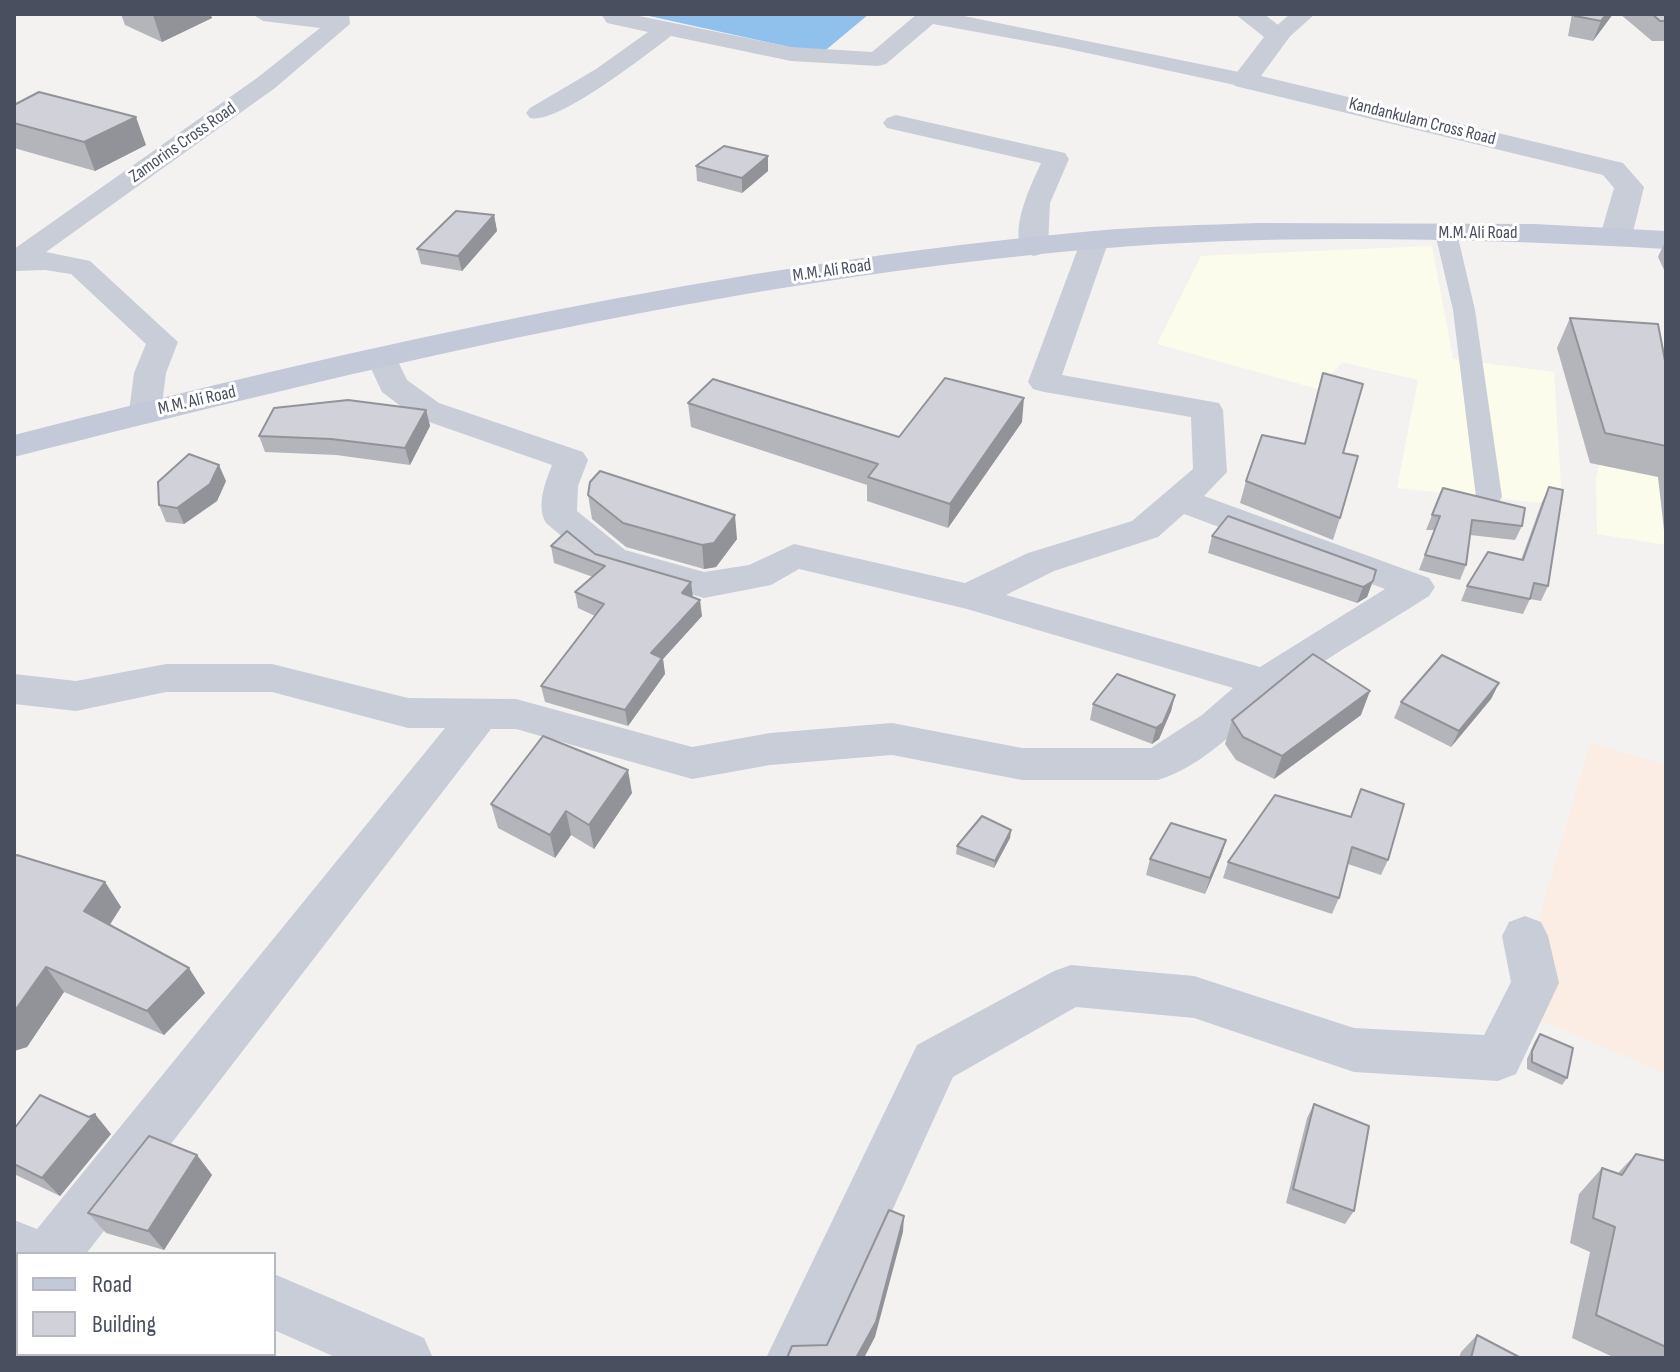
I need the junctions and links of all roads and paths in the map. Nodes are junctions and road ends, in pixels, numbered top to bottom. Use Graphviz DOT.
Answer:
graph roads {
  1 [pos="263,14"];
  2 [pos="612,14"];
  3 [pos="1247,14"];
  4 [pos="1304,14"];
  5 [pos="338,19"];
  6 [pos="666,29"];
  7 [pos="1278,35"];
  8 [pos="1244,80"];
  9 [pos="539,113"];
  10 [pos="896,123"];
  11 [pos="1446,233"];
  12 [pos="1616,236"];
  13 [pos="1095,240"];
  14 [pos="1666,240"];
  15 [pos="1034,247"];
  16 [pos="15,262"];
  17 [pos="382,358"];
  18 [pos="145,412"];
  19 [pos="14,446"];
  20 [pos="1489,497"];
  21 [pos="1178,499"];
  22 [pos="969,597"];
  23 [pos="1265,683"];
  24 [pos="14,689"];
  25 [pos="479,715"];
  26 [pos="1525,936"];
  27 [pos="54,1252"];
  28 [pos="276,1303"];
  29 [pos="404,1358"];
  30 [pos="795,1358"];
  1 -- 5 [label="street"];
  2 -- 6 [label="street"];
  3 -- 7 [label="street"];
  4 -- 7 [label="street"];
  5 -- 16 [label="street, Zamorins Cross Road"];
  6 -- 8 [label="street"];
  6 -- 9 [label="street"];
  7 -- 8 [label="street"];
  8 -- 12 [label="street, Kandankulam Cross Road"];
  10 -- 15 [label="street"];
  11 -- 12 [label="main road, M.M. Ali Road"];
  11 -- 13 [label="main road, M.M. Ali Road"];
  11 -- 20 [label="street"];
  12 -- 14 [label="main road, M.M. Ali Road"];
  13 -- 15 [label="main road, M.M. Ali Road"];
  13 -- 21 [label="street"];
  15 -- 17 [label="main road, M.M. Ali Road"];
  16 -- 18 [label="street"];
  17 -- 18 [label="main road, M.M. Ali Road"];
  17 -- 22 [label="street"];
  18 -- 19 [label="main road, M.M. Ali Road"];
  21 -- 22 [label="street"];
  21 -- 23 [label="street"];
  22 -- 23 [label="street"];
  23 -- 25 [label="street"];
  24 -- 25 [label="street"];
  25 -- 27 [label="street"];
  26 -- 30 [label="street"];
  28 -- 29 [label="street"];
}
